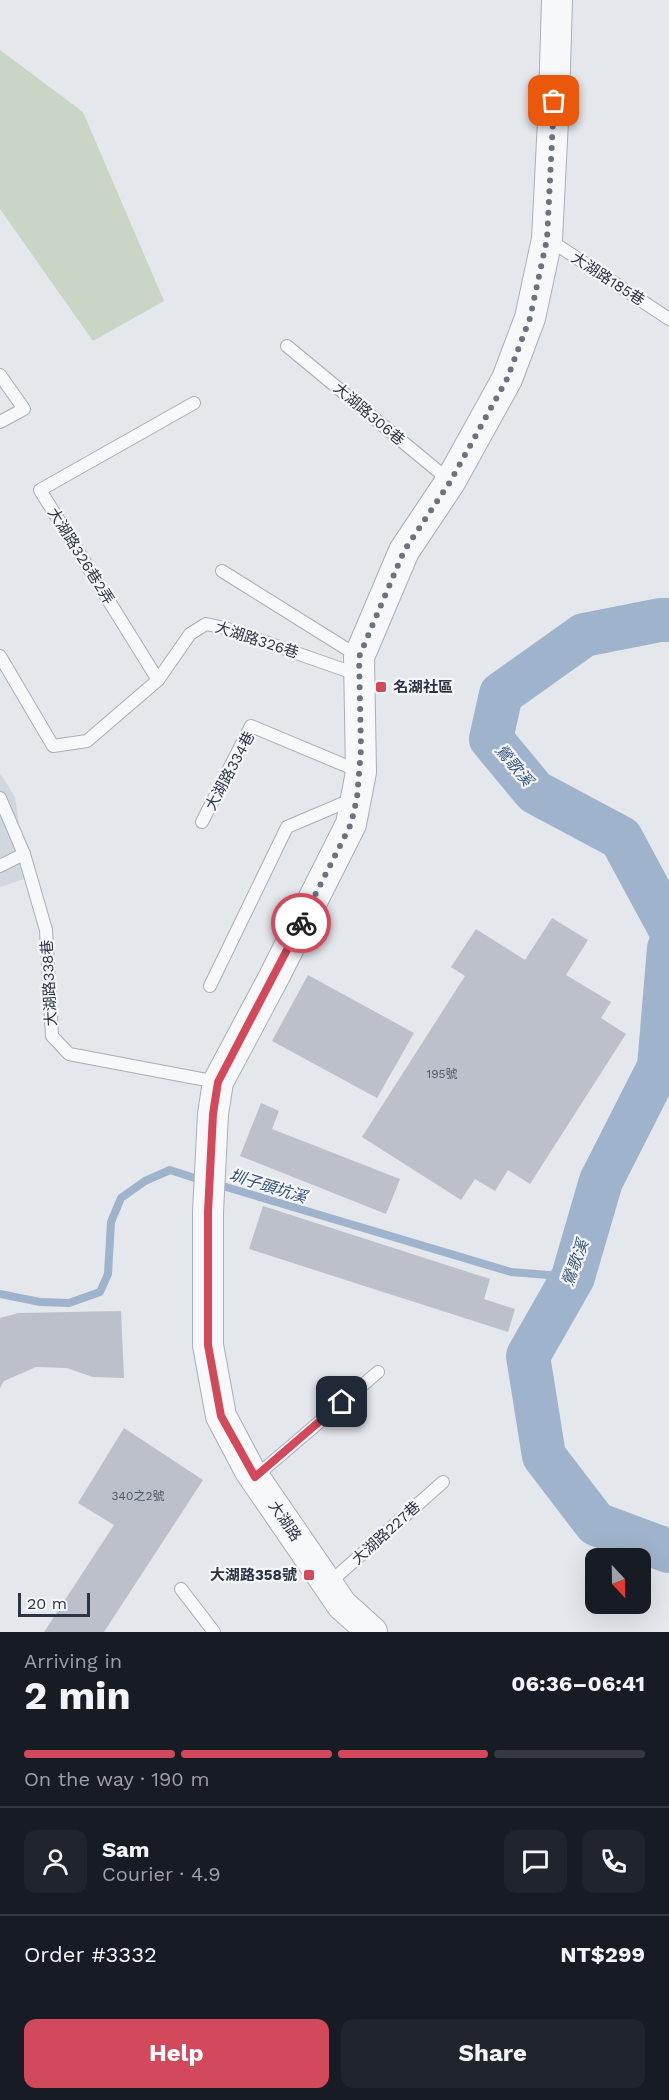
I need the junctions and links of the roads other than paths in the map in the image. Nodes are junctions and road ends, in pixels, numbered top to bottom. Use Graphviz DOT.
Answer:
graph roads {
  1 [pos="557,0"];
  2 [pos="547,239"];
  3 [pos="669,319"];
  4 [pos="287,346"];
  5 [pos="0,375"];
  6 [pos="194,403"];
  7 [pos="0,422"];
  8 [pos="450,482"];
  9 [pos="222,571"];
  10 [pos="0,656"];
  11 [pos="359,666"];
  12 [pos="158,680"];
  13 [pos="359,785"];
  14 [pos="0,798"];
  15 [pos="202,822"];
  16 [pos="24,854"];
  17 [pos="0,866"];
  18 [pos="210,986"];
  19 [pos="218,1082"];
  20 [pos="378,1372"];
  21 [pos="255,1477"];
  22 [pos="443,1482"];
  23 [pos="328,1584"];
  24 [pos="181,1589"];
  25 [pos="214,1632"];
  26 [pos="372,1632"];
  1 -- 2 [label="street, 大湖路"];
  2 -- 3 [label="lane, 大湖路185巷"];
  2 -- 8 [label="street, 大湖路"];
  4 -- 8 [label="lane, 大湖路306巷"];
  5 -- 7 [label="lane"];
  6 -- 12 [label="lane, 大湖路326巷2弄"];
  8 -- 11 [label="street, 大湖路"];
  9 -- 11 [label="lane, 大湖路326巷"];
  10 -- 12 [label="lane, 大湖路326巷"];
  11 -- 12 [label="lane, 大湖路326巷"];
  11 -- 13 [label="street, 大湖路"];
  13 -- 15 [label="lane, 大湖路334巷"];
  13 -- 18 [label="lane"];
  13 -- 19 [label="street, 大湖路"];
  14 -- 16 [label="lane, 大湖路338巷"];
  16 -- 17 [label="lane"];
  16 -- 19 [label="lane, 大湖路338巷"];
  19 -- 21 [label="street, 大湖路"];
  20 -- 21 [label="lane"];
  21 -- 23 [label="street, 大湖路"];
  22 -- 23 [label="lane, 大湖路227巷"];
  23 -- 26 [label="street, 大湖路"];
  24 -- 25 [label="lane"];
}
